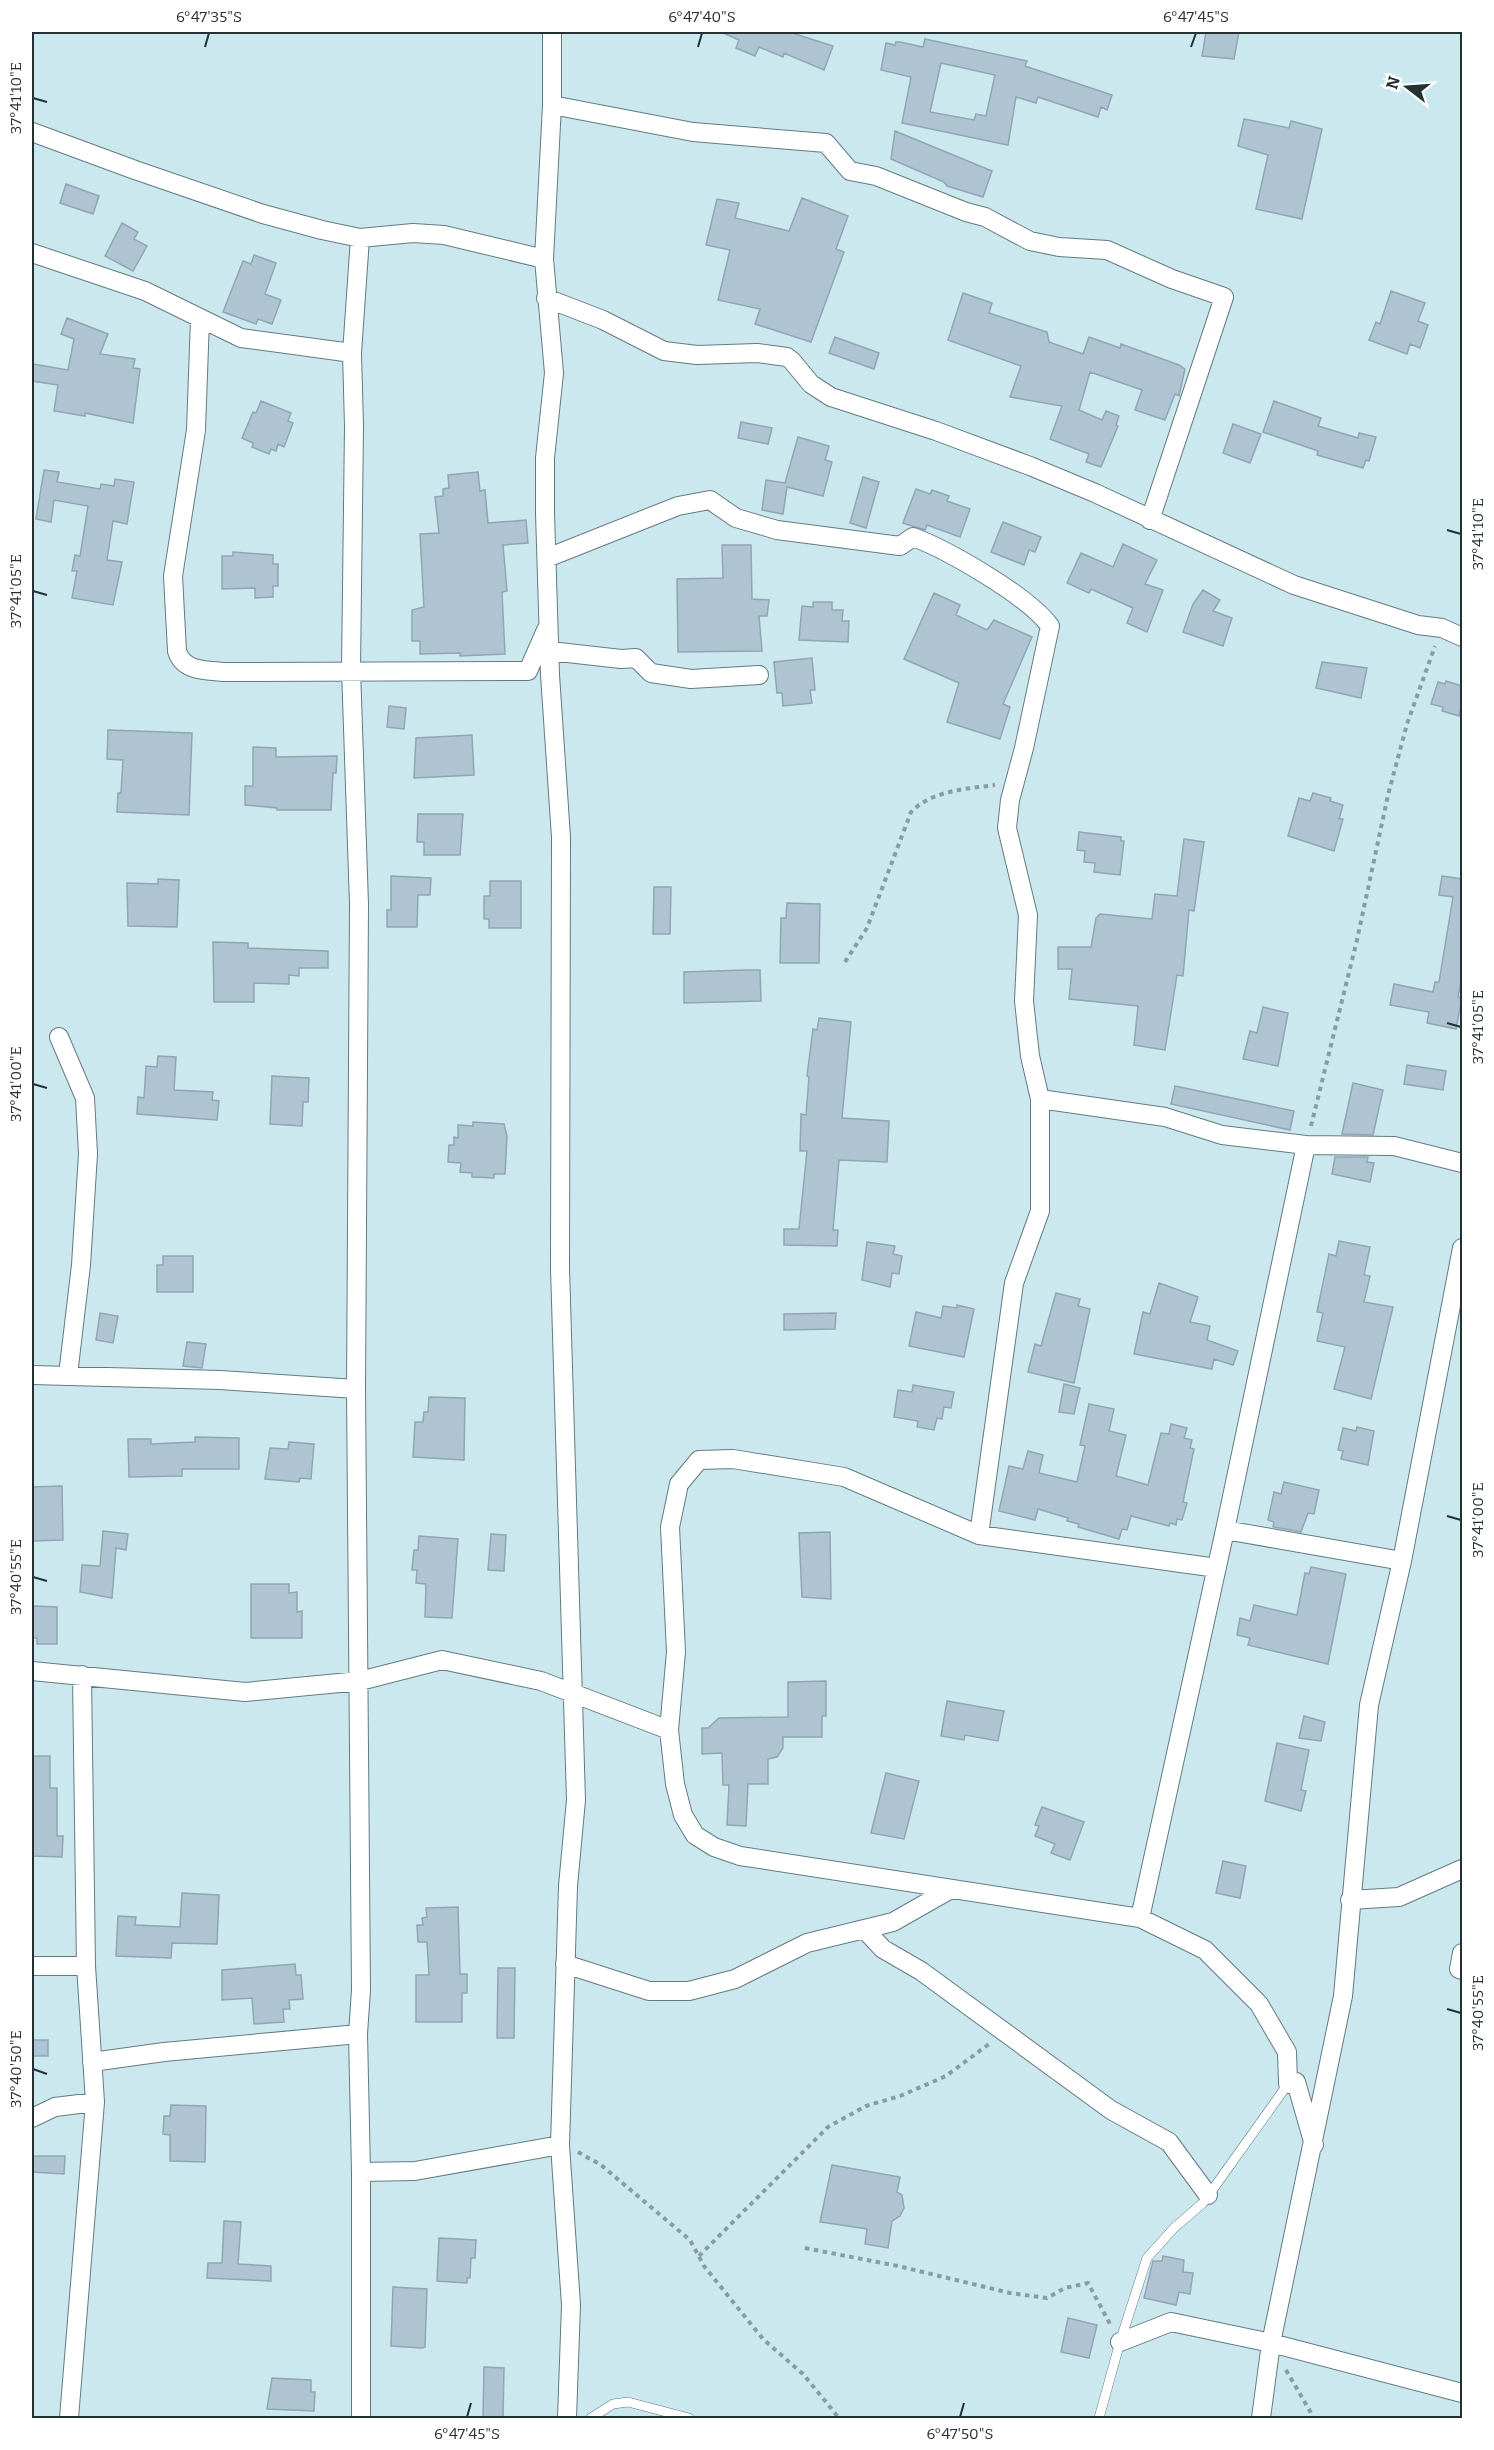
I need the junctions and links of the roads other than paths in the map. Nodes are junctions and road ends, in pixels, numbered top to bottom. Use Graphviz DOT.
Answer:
graph roads {
  1 [pos="552,32"];
  2 [pos="552,105"];
  3 [pos="32,132"];
  4 [pos="360,238"];
  5 [pos="32,253"];
  6 [pos="544,259"];
  7 [pos="546,297"];
  8 [pos="200,319"];
  9 [pos="352,353"];
  10 [pos="1150,520"];
  11 [pos="547,558"];
  12 [pos="549,623"];
  13 [pos="1462,637"];
  14 [pos="550,651"];
  15 [pos="351,669"];
  16 [pos="759,675"];
  17 [pos="59,1037"];
  18 [pos="1040,1100"];
  19 [pos="1306,1145"];
  20 [pos="1462,1162"];
  21 [pos="1462,1248"];
  22 [pos="32,1375"];
  23 [pos="68,1376"];
  24 [pos="356,1389"];
  25 [pos="1225,1530"];
  26 [pos="979,1535"];
  27 [pos="1402,1561"];
  28 [pos="1217,1568"];
  29 [pos="32,1671"];
  30 [pos="82,1675"];
  31 [pos="360,1681"];
  32 [pos="574,1693"];
  33 [pos="669,1730"];
  34 [pos="1462,1869"];
  35 [pos="951,1889"];
  36 [pos="1350,1900"];
  37 [pos="1140,1918"];
  38 [pos="865,1930"];
  39 [pos="565,1964"];
  40 [pos="32,1966"];
  41 [pos="86,1966"];
  42 [pos="358,2034"];
  43 [pos="92,2062"];
  44 [pos="1288,2084"];
  45 [pos="95,2102"];
  46 [pos="32,2118"];
  47 [pos="560,2145"];
  48 [pos="1314,2145"];
  49 [pos="361,2172"];
  50 [pos="1209,2195"];
  51 [pos="1120,2342"];
  52 [pos="1271,2343"];
  53 [pos="1462,2393"];
  54 [pos="69,2418"];
  55 [pos="361,2418"];
  56 [pos="567,2418"];
  57 [pos="591,2418"];
  58 [pos="689,2418"];
  59 [pos="1100,2418"];
  60 [pos="1261,2418"];
  1 -- 2 [label="street"];
  2 -- 6 [label="street"];
  2 -- 10 [label="street"];
  3 -- 4 [label="street"];
  4 -- 6 [label="street"];
  4 -- 9 [label="street"];
  5 -- 8 [label="street"];
  6 -- 7 [label="street"];
  7 -- 10 [label="street"];
  7 -- 11 [label="street"];
  8 -- 9 [label="street"];
  8 -- 15 [label="street"];
  9 -- 15 [label="street"];
  10 -- 13 [label="street"];
  11 -- 12 [label="street"];
  11 -- 18 [label="street"];
  12 -- 14 [label="street"];
  12 -- 15 [label="street"];
  14 -- 16 [label="street"];
  14 -- 32 [label="street"];
  15 -- 24 [label="street"];
  17 -- 23 [label="street"];
  18 -- 19 [label="street"];
  18 -- 26 [label="street"];
  19 -- 20 [label="street"];
  19 -- 25 [label="street"];
  21 -- 27 [label="street"];
  22 -- 23 [label="street"];
  23 -- 24 [label="street"];
  24 -- 31 [label="street"];
  25 -- 27 [label="street"];
  25 -- 28 [label="street"];
  26 -- 28 [label="street"];
  26 -- 33 [label="street"];
  27 -- 36 [label="street"];
  28 -- 37 [label="street"];
  29 -- 30 [label="street"];
  30 -- 31 [label="street"];
  30 -- 41 [label="street"];
  31 -- 32 [label="street"];
  31 -- 42 [label="street"];
  32 -- 33 [label="street"];
  32 -- 39 [label="street"];
  33 -- 35 [label="street"];
  34 -- 36 [label="street"];
  35 -- 37 [label="street"];
  35 -- 38 [label="street"];
  36 -- 48 [label="street"];
  37 -- 44 [label="street"];
  38 -- 39 [label="street"];
  38 -- 50 [label="street"];
  39 -- 47 [label="street"];
  40 -- 41 [label="street"];
  41 -- 43 [label="street"];
  42 -- 43 [label="street"];
  42 -- 49 [label="street"];
  43 -- 45 [label="street"];
  44 -- 48 [label="street"];
  44 -- 50 [label="lane"];
  45 -- 46 [label="street"];
  45 -- 54 [label="street"];
  47 -- 49 [label="street"];
  47 -- 56 [label="street"];
  48 -- 52 [label="street"];
  49 -- 55 [label="street"];
  50 -- 51 [label="lane"];
  51 -- 52 [label="street"];
  51 -- 59 [label="lane"];
  52 -- 53 [label="street"];
  52 -- 60 [label="street"];
  57 -- 58 [label="lane"];
}
